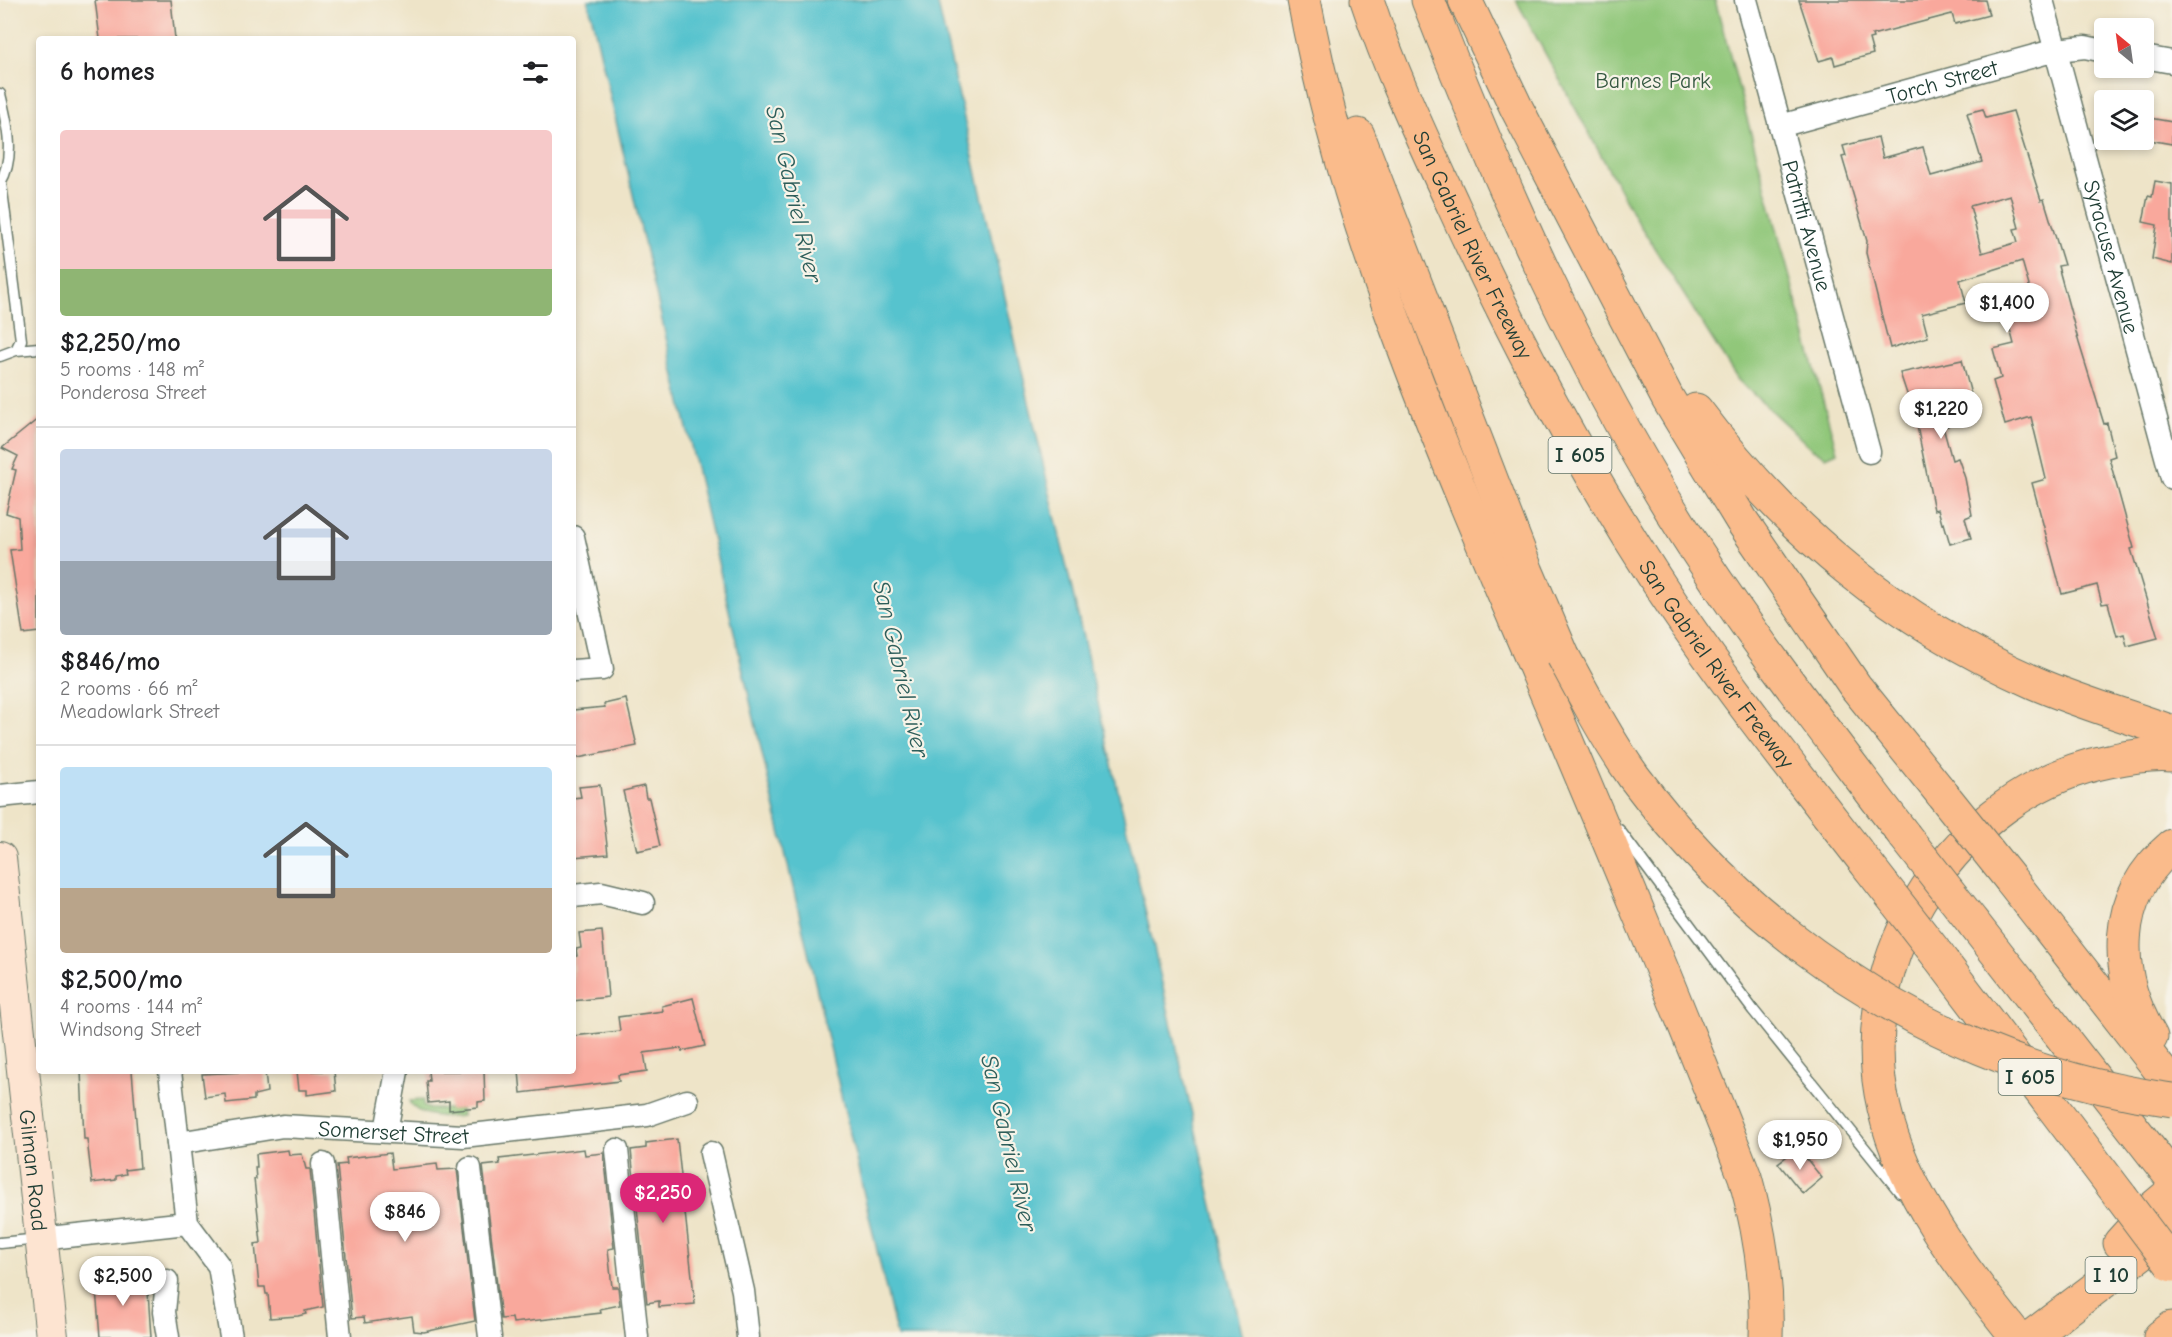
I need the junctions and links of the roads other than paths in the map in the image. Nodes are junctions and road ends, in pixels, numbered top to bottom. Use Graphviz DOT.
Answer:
graph roads {
  1 [pos="1304,0"];
  2 [pos="1310,0"];
  3 [pos="1367,0"];
  4 [pos="1428,0"];
  5 [pos="1466,0"];
  6 [pos="1746,0"];
  7 [pos="2042,0"];
  8 [pos="2094,49"];
  9 [pos="2056,50"];
  10 [pos="2154,59"];
  11 [pos="2172,62"];
  12 [pos="0,94"];
  13 [pos="1780,126"];
  14 [pos="0,183"];
  15 [pos="1618,298"];
  16 [pos="36,348"];
  17 [pos="16,350"];
  18 [pos="0,356"];
  19 [pos="1869,452"];
  20 [pos="2172,478"];
  21 [pos="576,551"];
  22 [pos="576,671"];
  23 [pos="2172,732"];
  24 [pos="2172,755"];
  25 [pos="1584,781"];
  26 [pos="36,792"];
  27 [pos="0,796"];
  28 [pos="2172,846"];
  29 [pos="0,858"];
  30 [pos="576,896"];
  31 [pos="643,903"];
  32 [pos="2172,1072"];
  33 [pos="170,1074"];
  34 [pos="396,1074"];
  35 [pos="2172,1085"];
  36 [pos="2172,1100"];
  37 [pos="687,1101"];
  38 [pos="386,1131"];
  39 [pos="178,1143"];
  40 [pos="617,1150"];
  41 [pos="711,1153"];
  42 [pos="323,1164"];
  43 [pos="470,1168"];
  44 [pos="2169,1179"];
  45 [pos="187,1223"];
  46 [pos="2172,1230"];
  47 [pos="40,1239"];
  48 [pos="0,1243"];
  49 [pos="2172,1265"];
  50 [pos="167,1281"];
  51 [pos="1983,1294"];
  52 [pos="2041,1328"];
  53 [pos="2172,1328"];
  54 [pos="52,1337"];
  55 [pos="168,1337"];
  56 [pos="231,1337"];
  57 [pos="340,1337"];
  58 [pos="490,1337"];
  59 [pos="637,1337"];
  60 [pos="748,1337"];
  61 [pos="1766,1337"];
  62 [pos="2018,1337"];
  63 [pos="2160,1337"];
  1 -- 25 [label="highway"];
  2 -- 36 [label="highway, bridge"];
  3 -- 49 [label="highway, San Gabriel River Freeway / I 605, bridge"];
  4 -- 44 [label="highway, San Gabriel River Freeway / I 605, bridge"];
  5 -- 15 [label="highway"];
  6 -- 13 [label="street, Patritti Avenue"];
  7 -- 9 [label="street, Syracuse Avenue"];
  8 -- 9 [label="street, Torch Street"];
  9 -- 13 [label="street, Torch Street"];
  9 -- 20 [label="street, Syracuse Avenue"];
  10 -- 11 [label="street"];
  12 -- 14 [label="lane"];
  13 -- 19 [label="street, Patritti Avenue"];
  14 -- 17 [label="lane"];
  15 -- 23 [label="highway"];
  15 -- 35 [label="highway, bridge"];
  16 -- 17 [label="lane"];
  17 -- 18 [label="lane"];
  21 -- 22 [label="street"];
  24 -- 51 [label="highway"];
  25 -- 51 [label="lane"];
  25 -- 61 [label="highway"];
  26 -- 27 [label="street"];
  28 -- 32 [label="highway"];
  29 -- 47 [label="street, Gilman Road"];
  30 -- 31 [label="street"];
  33 -- 39 [label="street"];
  34 -- 38 [label="street"];
  37 -- 38 [label="street, Somerset Street"];
  38 -- 39 [label="street, Somerset Street"];
  39 -- 45 [label="street"];
  40 -- 59 [label="street"];
  41 -- 60 [label="street"];
  42 -- 57 [label="street"];
  43 -- 58 [label="street"];
  44 -- 52 [label="highway"];
  45 -- 47 [label="street"];
  45 -- 56 [label="street"];
  46 -- 52 [label="highway, I 10"];
  47 -- 48 [label="lane"];
  47 -- 54 [label="street, Gilman Road"];
  50 -- 55 [label="street"];
  51 -- 62 [label="highway"];
  53 -- 63 [label="highway"];
}
